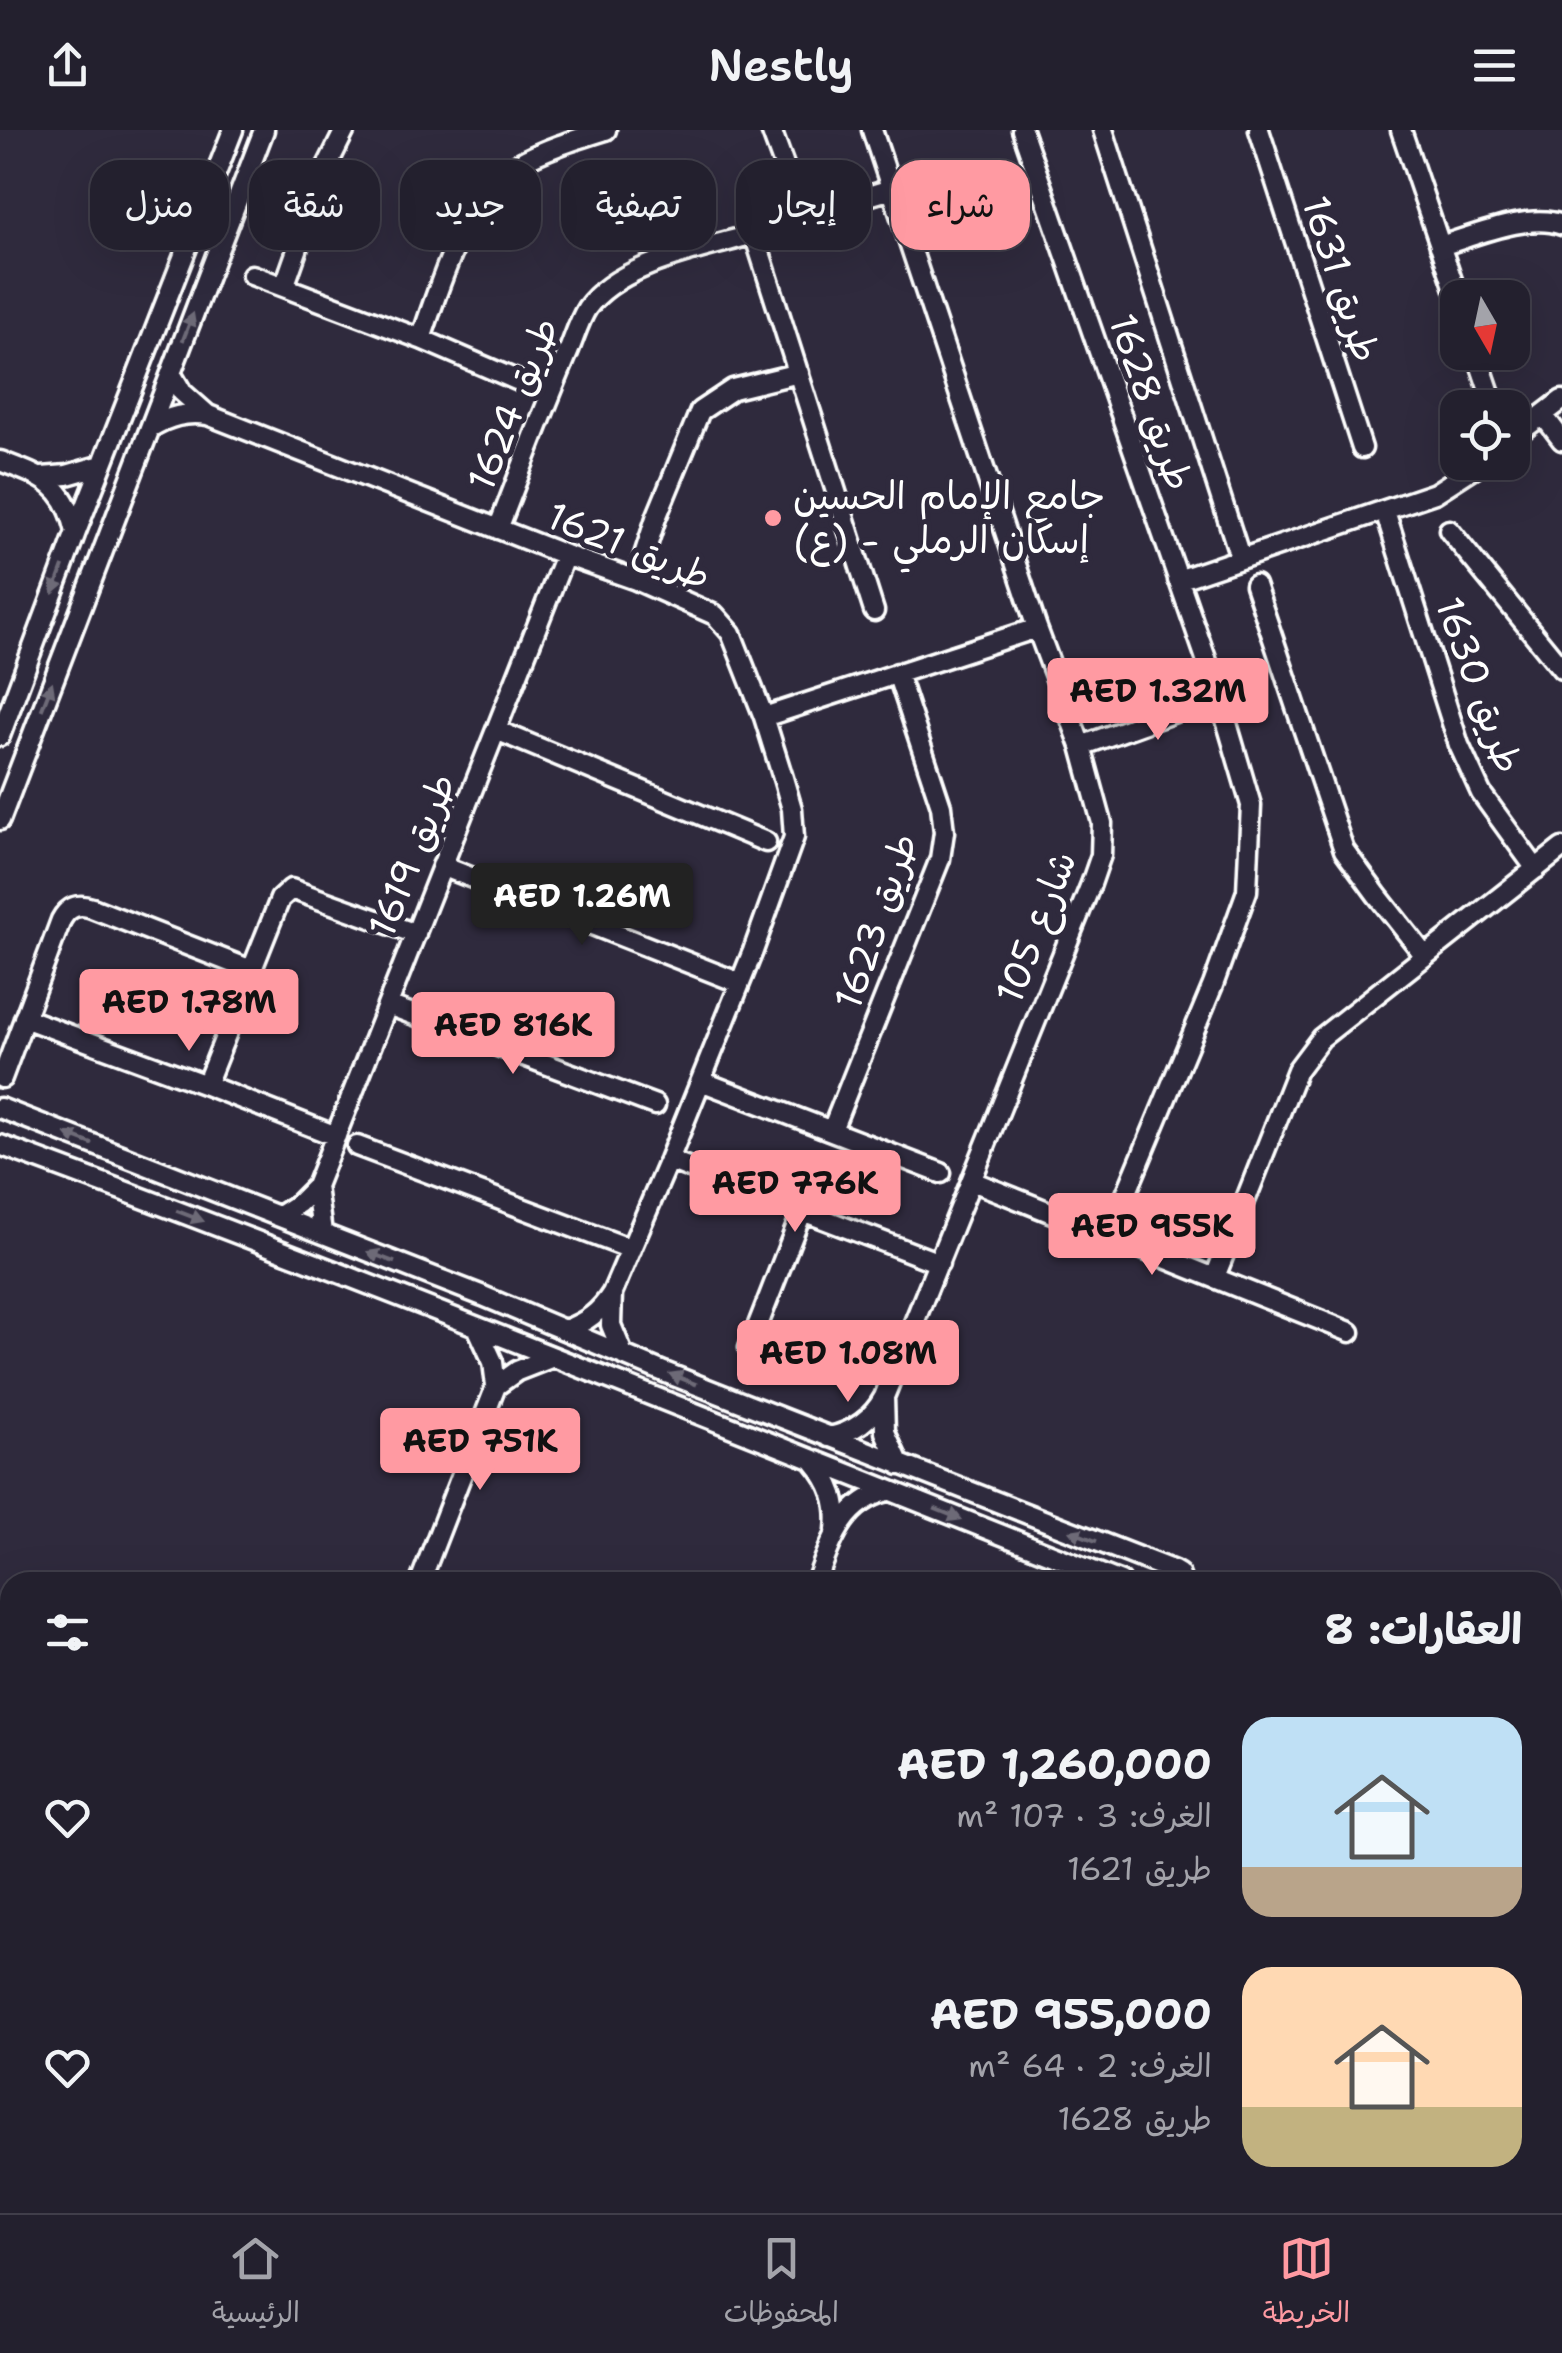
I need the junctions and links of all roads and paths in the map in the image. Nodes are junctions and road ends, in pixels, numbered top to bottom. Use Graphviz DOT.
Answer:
graph roads {
  1 [pos="233,130"];
  2 [pos="264,130"];
  3 [pos="344,130"];
  4 [pos="606,130"];
  5 [pos="772,130"];
  6 [pos="872,130"];
  7 [pos="1022,130"];
  8 [pos="1259,130"];
  9 [pos="1401,130"];
  10 [pos="1107,131"];
  11 [pos="782,160"];
  12 [pos="891,186"];
  13 [pos="1562,225"];
  14 [pos="736,239"];
  15 [pos="1440,246"];
  16 [pos="759,250"];
  17 [pos="912,250"];
  18 [pos="252,275"];
  19 [pos="1452,280"];
  20 [pos="284,287"];
  21 [pos="421,340"];
  22 [pos="171,372"];
  23 [pos="798,373"];
  24 [pos="550,394"];
  25 [pos="1562,400"];
  26 [pos="208,415"];
  27 [pos="1543,415"];
  28 [pos="1530,425"];
  29 [pos="150,428"];
  30 [pos="1562,440"];
  31 [pos="1362,448"];
  32 [pos="0,461"];
  33 [pos="102,464"];
  34 [pos="42,477"];
  35 [pos="1456,480"];
  36 [pos="1385,511"];
  37 [pos="498,529"];
  38 [pos="1449,530"];
  39 [pos="76,532"];
  40 [pos="565,555"];
  41 [pos="1240,557"];
  42 [pos="636,580"];
  43 [pos="1178,580"];
  44 [pos="1255,585"];
  45 [pos="874,611"];
  46 [pos="1037,628"];
  47 [pos="1562,669"];
  48 [pos="897,673"];
  49 [pos="1219,696"];
  50 [pos="764,718"];
  51 [pos="496,730"];
  52 [pos="0,736"];
  53 [pos="1082,746"];
  54 [pos="0,820"];
  55 [pos="766,842"];
  56 [pos="1562,848"];
  57 [pos="442,866"];
  58 [pos="1536,868"];
  59 [pos="416,934"];
  60 [pos="1425,956"];
  61 [pos="251,970"];
  62 [pos="740,983"];
  63 [pos="388,1005"];
  64 [pos="24,1018"];
  65 [pos="2,1078"];
  66 [pos="701,1080"];
  67 [pos="206,1085"];
  68 [pos="655,1105"];
  69 [pos="0,1108"];
  70 [pos="832,1130"];
  71 [pos="336,1136"];
  72 [pos="0,1145"];
  73 [pos="357,1146"];
  74 [pos="669,1160"];
  75 [pos="941,1173"];
  76 [pos="972,1181"];
  77 [pos="316,1186"];
  78 [pos="802,1212"];
  79 [pos="279,1216"];
  80 [pos="322,1234"];
  81 [pos="1109,1235"];
  82 [pos="632,1248"];
  83 [pos="939,1263"];
  84 [pos="1215,1277"];
  85 [pos="612,1293"];
  86 [pos="477,1328"];
  87 [pos="565,1330"];
  88 [pos="1350,1332"];
  89 [pos="749,1348"];
  90 [pos="622,1354"];
  91 [pos="553,1357"];
  92 [pos="496,1386"];
  93 [pos="884,1396"];
  94 [pos="829,1437"];
  95 [pos="814,1462"];
  96 [pos="900,1465"];
  97 [pos="888,1491"];
  98 [pos="836,1530"];
  99 [pos="424,1572"];
  100 [pos="820,1572"];
  101 [pos="1095,1572"];
  102 [pos="1176,1572"];
  1 -- 33 [label="street"];
  22 -- 2 [label="street, one-way"];
  3 -- 20 [label="street"];
  4 -- 21 [label="street"];
  5 -- 11 [label="street"];
  6 -- 12 [label="street, شارع 105"];
  7 -- 43 [label="street, طريق 1628"];
  8 -- 31 [label="street, طريق 1631"];
  9 -- 15 [label="street"];
  10 -- 41 [label="street, طريق 1628"];
  13 -- 15 [label="street"];
  14 -- 24 [label="street, طريق 1624"];
  15 -- 19 [label="street"];
  16 -- 23 [label="street"];
  17 -- 46 [label="street, شارع 105"];
  18 -- 20 [label="street"];
  20 -- 21 [label="street"];
  21 -- 24 [label="street"];
  22 -- 26 [label="street, طريق 1621"];
  22 -- 29 [label="street"];
  23 -- 42 [label="street"];
  23 -- 45 [label="street"];
  24 -- 37 [label="street, طريق 1624"];
  25 -- 27 [label="street"];
  26 -- 29 [label="street"];
  26 -- 37 [label="street, طريق 1621"];
  27 -- 28 [label="street"];
  27 -- 30 [label="street"];
  54 -- 29 [label="street, one-way"];
  32 -- 34 [label="street"];
  33 -- 34 [label="street"];
  33 -- 39 [label="street"];
  34 -- 39 [label="street"];
  35 -- 36 [label="street"];
  36 -- 41 [label="street"];
  36 -- 58 [label="street, طريق 1630"];
  37 -- 40 [label="street, طريق 1621"];
  38 -- 47 [label="street"];
  39 -- 52 [label="street, one-way"];
  40 -- 42 [label="street, طريق 1621"];
  40 -- 51 [label="street, طريق 1619"];
  41 -- 43 [label="street"];
  42 -- 50 [label="street, طريق 1621"];
  43 -- 49 [label="street, طريق 1628"];
  44 -- 60 [label="street"];
  46 -- 48 [label="street"];
  46 -- 53 [label="street, شارع 105"];
  48 -- 50 [label="street"];
  48 -- 70 [label="street, طريق 1623"];
  49 -- 53 [label="street"];
  49 -- 81 [label="street, طريق 1628"];
  50 -- 62 [label="street, طريق 1621"];
  51 -- 55 [label="street"];
  51 -- 57 [label="street, طريق 1619"];
  53 -- 76 [label="street, شارع 105"];
  56 -- 58 [label="street"];
  57 -- 59 [label="street, طريق 1619"];
  57 -- 62 [label="street"];
  58 -- 60 [label="street"];
  59 -- 61 [label="street"];
  59 -- 63 [label="street, طريق 1619"];
  60 -- 84 [label="street"];
  61 -- 64 [label="street"];
  61 -- 67 [label="street"];
  62 -- 66 [label="street, طريق 1621"];
  63 -- 68 [label="street"];
  63 -- 71 [label="street, طريق 1619"];
  64 -- 65 [label="street"];
  64 -- 67 [label="street"];
  66 -- 70 [label="street"];
  66 -- 74 [label="street, طريق 1621"];
  67 -- 71 [label="street"];
  79 -- 69 [label="street, one-way"];
  70 -- 75 [label="street"];
  71 -- 77 [label="street, طريق 1619"];
  72 -- 86 [label="street, one-way"];
  73 -- 82 [label="street"];
  74 -- 78 [label="street"];
  74 -- 82 [label="street, طريق 1621"];
  76 -- 81 [label="street"];
  76 -- 83 [label="street, شارع 105"];
  77 -- 79 [label="street, طريق 1619"];
  77 -- 80 [label="street, طريق 1619"];
  78 -- 83 [label="street"];
  78 -- 89 [label="street"];
  79 -- 80 [label="street"];
  87 -- 80 [label="street, one-way"];
  81 -- 84 [label="street"];
  82 -- 85 [label="street, طريق 1621"];
  83 -- 93 [label="street, شارع 105"];
  84 -- 88 [label="street"];
  85 -- 87 [label="street, طريق 1621"];
  85 -- 90 [label="street"];
  86 -- 91 [label="street"];
  86 -- 92 [label="street"];
  87 -- 90 [label="street"];
  94 -- 90 [label="street, one-way"];
  91 -- 92 [label="street"];
  91 -- 95 [label="street"];
  92 -- 99 [label="street"];
  93 -- 94 [label="street, شارع 105"];
  93 -- 96 [label="street"];
  94 -- 96 [label="street"];
  95 -- 97 [label="street"];
  95 -- 98 [label="street"];
  102 -- 96 [label="street, one-way"];
  97 -- 98 [label="street"];
  97 -- 101 [label="street, one-way"];
  98 -- 100 [label="street"];
}
